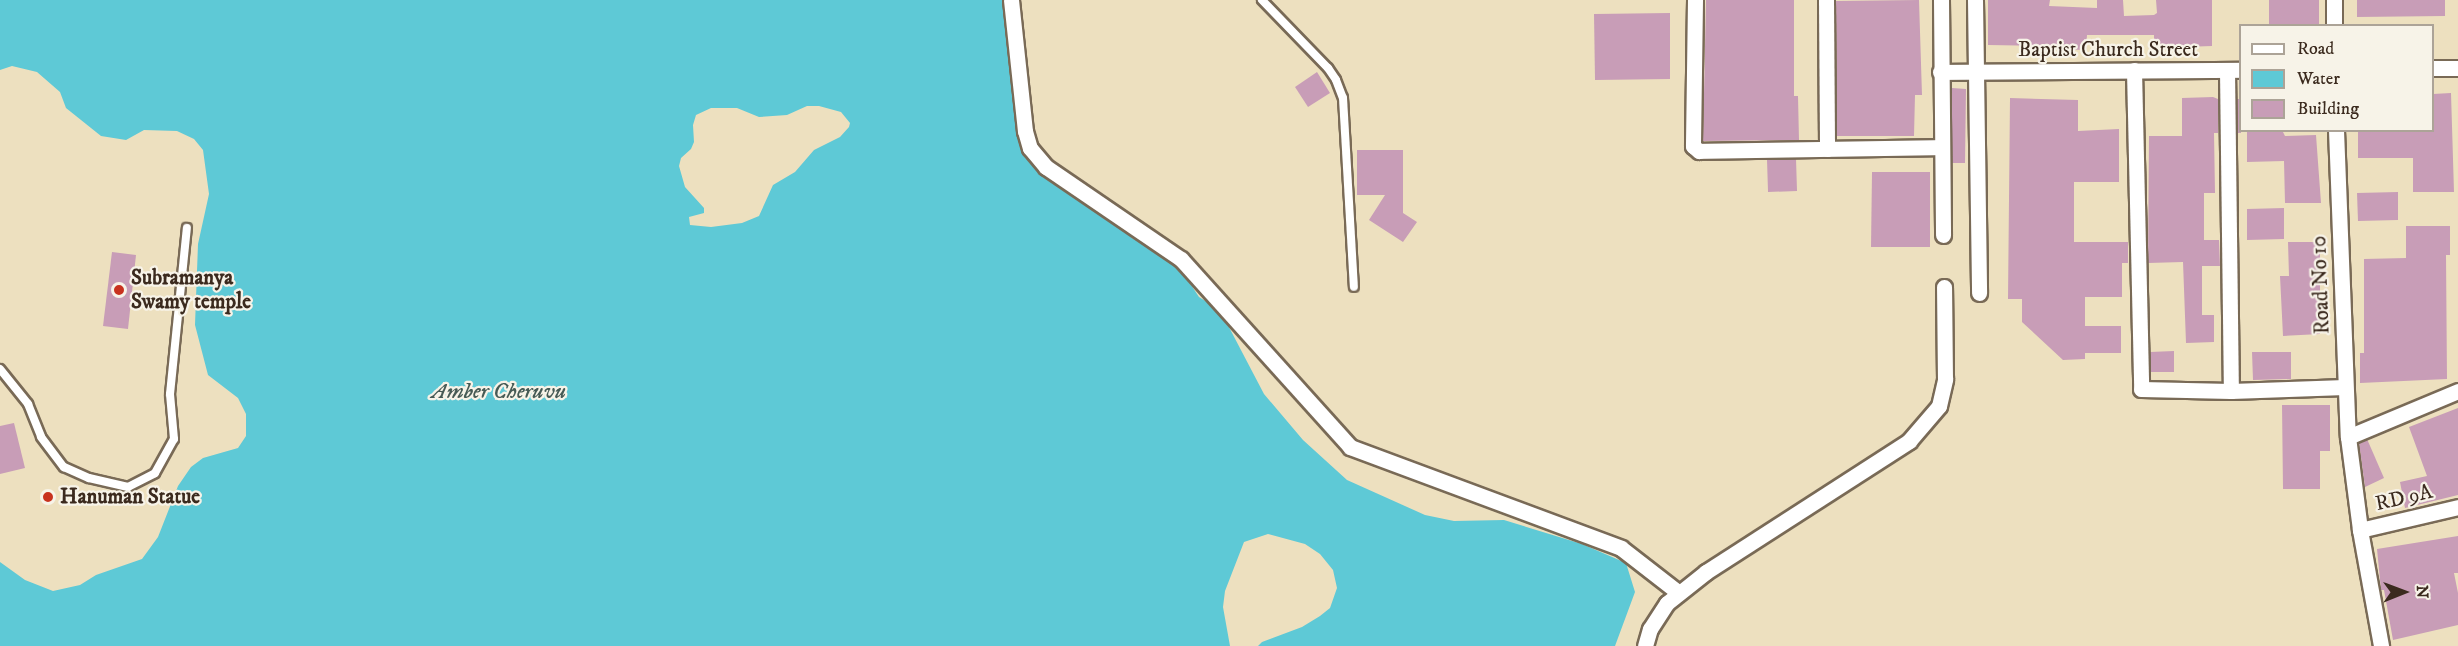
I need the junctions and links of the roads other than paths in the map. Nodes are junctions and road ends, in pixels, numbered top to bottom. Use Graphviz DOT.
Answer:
graph roads {
  1 [pos="1011,0"];
  2 [pos="1262,0"];
  3 [pos="1695,0"];
  4 [pos="1826,0"];
  5 [pos="1941,0"];
  6 [pos="1975,0"];
  7 [pos="2334,0"];
  8 [pos="2334,24"];
  9 [pos="2434,68"];
  10 [pos="2458,68"];
  11 [pos="2134,70"];
  12 [pos="2234,70"];
  13 [pos="1940,72"];
  14 [pos="1976,72"];
  15 [pos="2336,132"];
  16 [pos="1941,147"];
  17 [pos="1827,149"];
  18 [pos="187,228"];
  19 [pos="1943,235"];
  20 [pos="1354,287"];
  21 [pos="1944,287"];
  22 [pos="1979,293"];
  23 [pos="0,369"];
  24 [pos="2345,387"];
  25 [pos="2231,391"];
  26 [pos="2458,391"];
  27 [pos="2348,437"];
  28 [pos="2458,507"];
  29 [pos="2360,530"];
  30 [pos="1679,593"];
  31 [pos="1645,646"];
  32 [pos="2381,646"];
  1 -- 30 [label="street"];
  2 -- 20 [label="lane"];
  3 -- 17 [label="street"];
  4 -- 17 [label="street"];
  5 -- 13 [label="street"];
  6 -- 14 [label="street"];
  7 -- 8 [label="street"];
  9 -- 10 [label="street"];
  11 -- 12 [label="street, Baptist Church Street"];
  11 -- 14 [label="street, Baptist Church Street"];
  11 -- 25 [label="street"];
  12 -- 25 [label="street"];
  13 -- 14 [label="street, Baptist Church Street"];
  13 -- 16 [label="street"];
  14 -- 22 [label="street"];
  15 -- 24 [label="street, Road No 10"];
  16 -- 17 [label="street"];
  16 -- 19 [label="street"];
  18 -- 23 [label="lane"];
  21 -- 30 [label="street"];
  24 -- 25 [label="street"];
  24 -- 27 [label="street, Road No 10"];
  26 -- 27 [label="street"];
  27 -- 29 [label="street, Road No 10"];
  28 -- 29 [label="street, RD 9A"];
  29 -- 32 [label="street, Road No 10"];
  30 -- 31 [label="street"];
}
